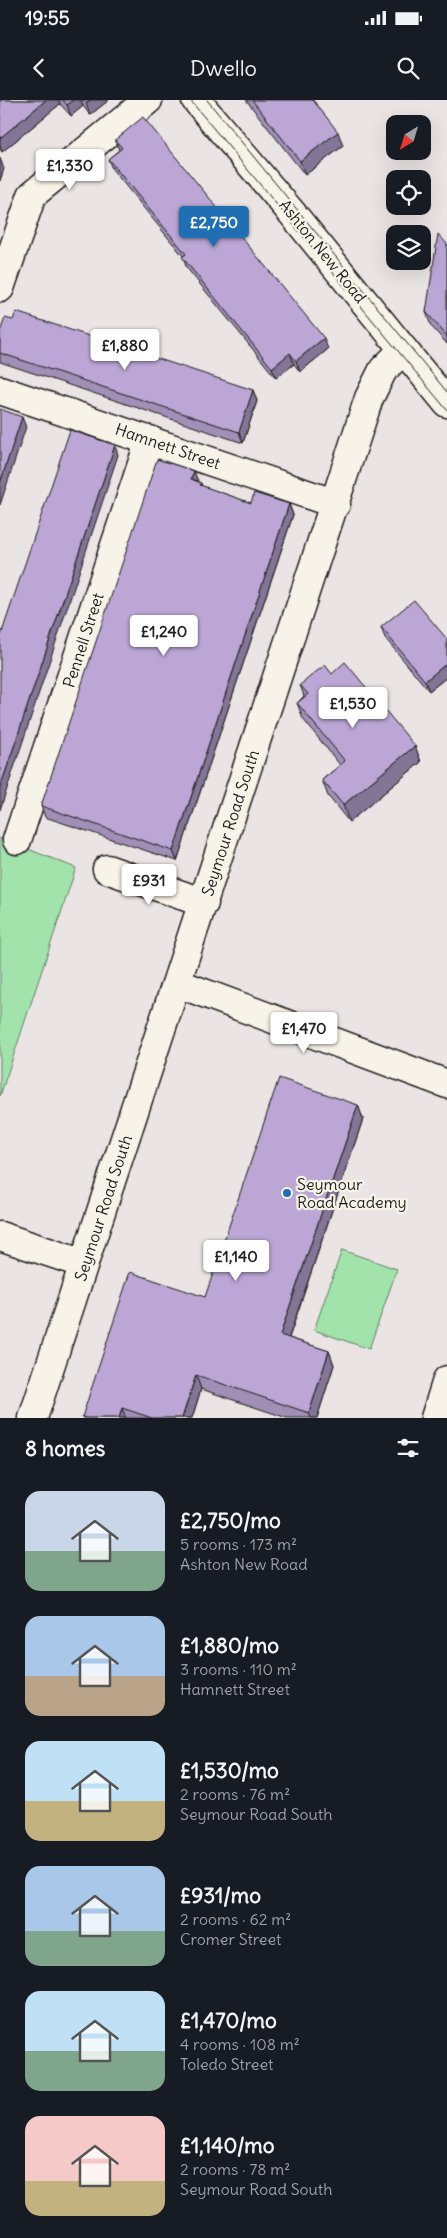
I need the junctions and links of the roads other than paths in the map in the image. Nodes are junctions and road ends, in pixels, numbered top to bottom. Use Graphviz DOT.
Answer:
graph roads {
  1 [pos="148,100"];
  2 [pos="196,100"];
  3 [pos="0,288"];
  4 [pos="403,350"];
  5 [pos="0,390"];
  6 [pos="447,403"];
  7 [pos="150,440"];
  8 [pos="336,504"];
  9 [pos="17,840"];
  10 [pos="107,869"];
  11 [pos="204,903"];
  12 [pos="177,983"];
  13 [pos="447,1084"];
  14 [pos="0,1236"];
  15 [pos="84,1264"];
  16 [pos="447,1380"];
  17 [pos="33,1418"];
  18 [pos="435,1418"];
  1 -- 3 [label="street"];
  2 -- 4 [label="street, Ashton New Road"];
  4 -- 6 [label="street, Ashton New Road"];
  4 -- 8 [label="street, Seymour Road South"];
  5 -- 7 [label="street, Hamnett Street"];
  7 -- 8 [label="street, Hamnett Street"];
  7 -- 9 [label="street, Pennell Street"];
  8 -- 11 [label="street, Seymour Road South"];
  10 -- 11 [label="street"];
  11 -- 12 [label="street, Seymour Road South"];
  12 -- 13 [label="street"];
  12 -- 15 [label="street, Seymour Road South"];
  14 -- 15 [label="street"];
  15 -- 17 [label="street, Seymour Road South"];
  16 -- 18 [label="street"];
}
